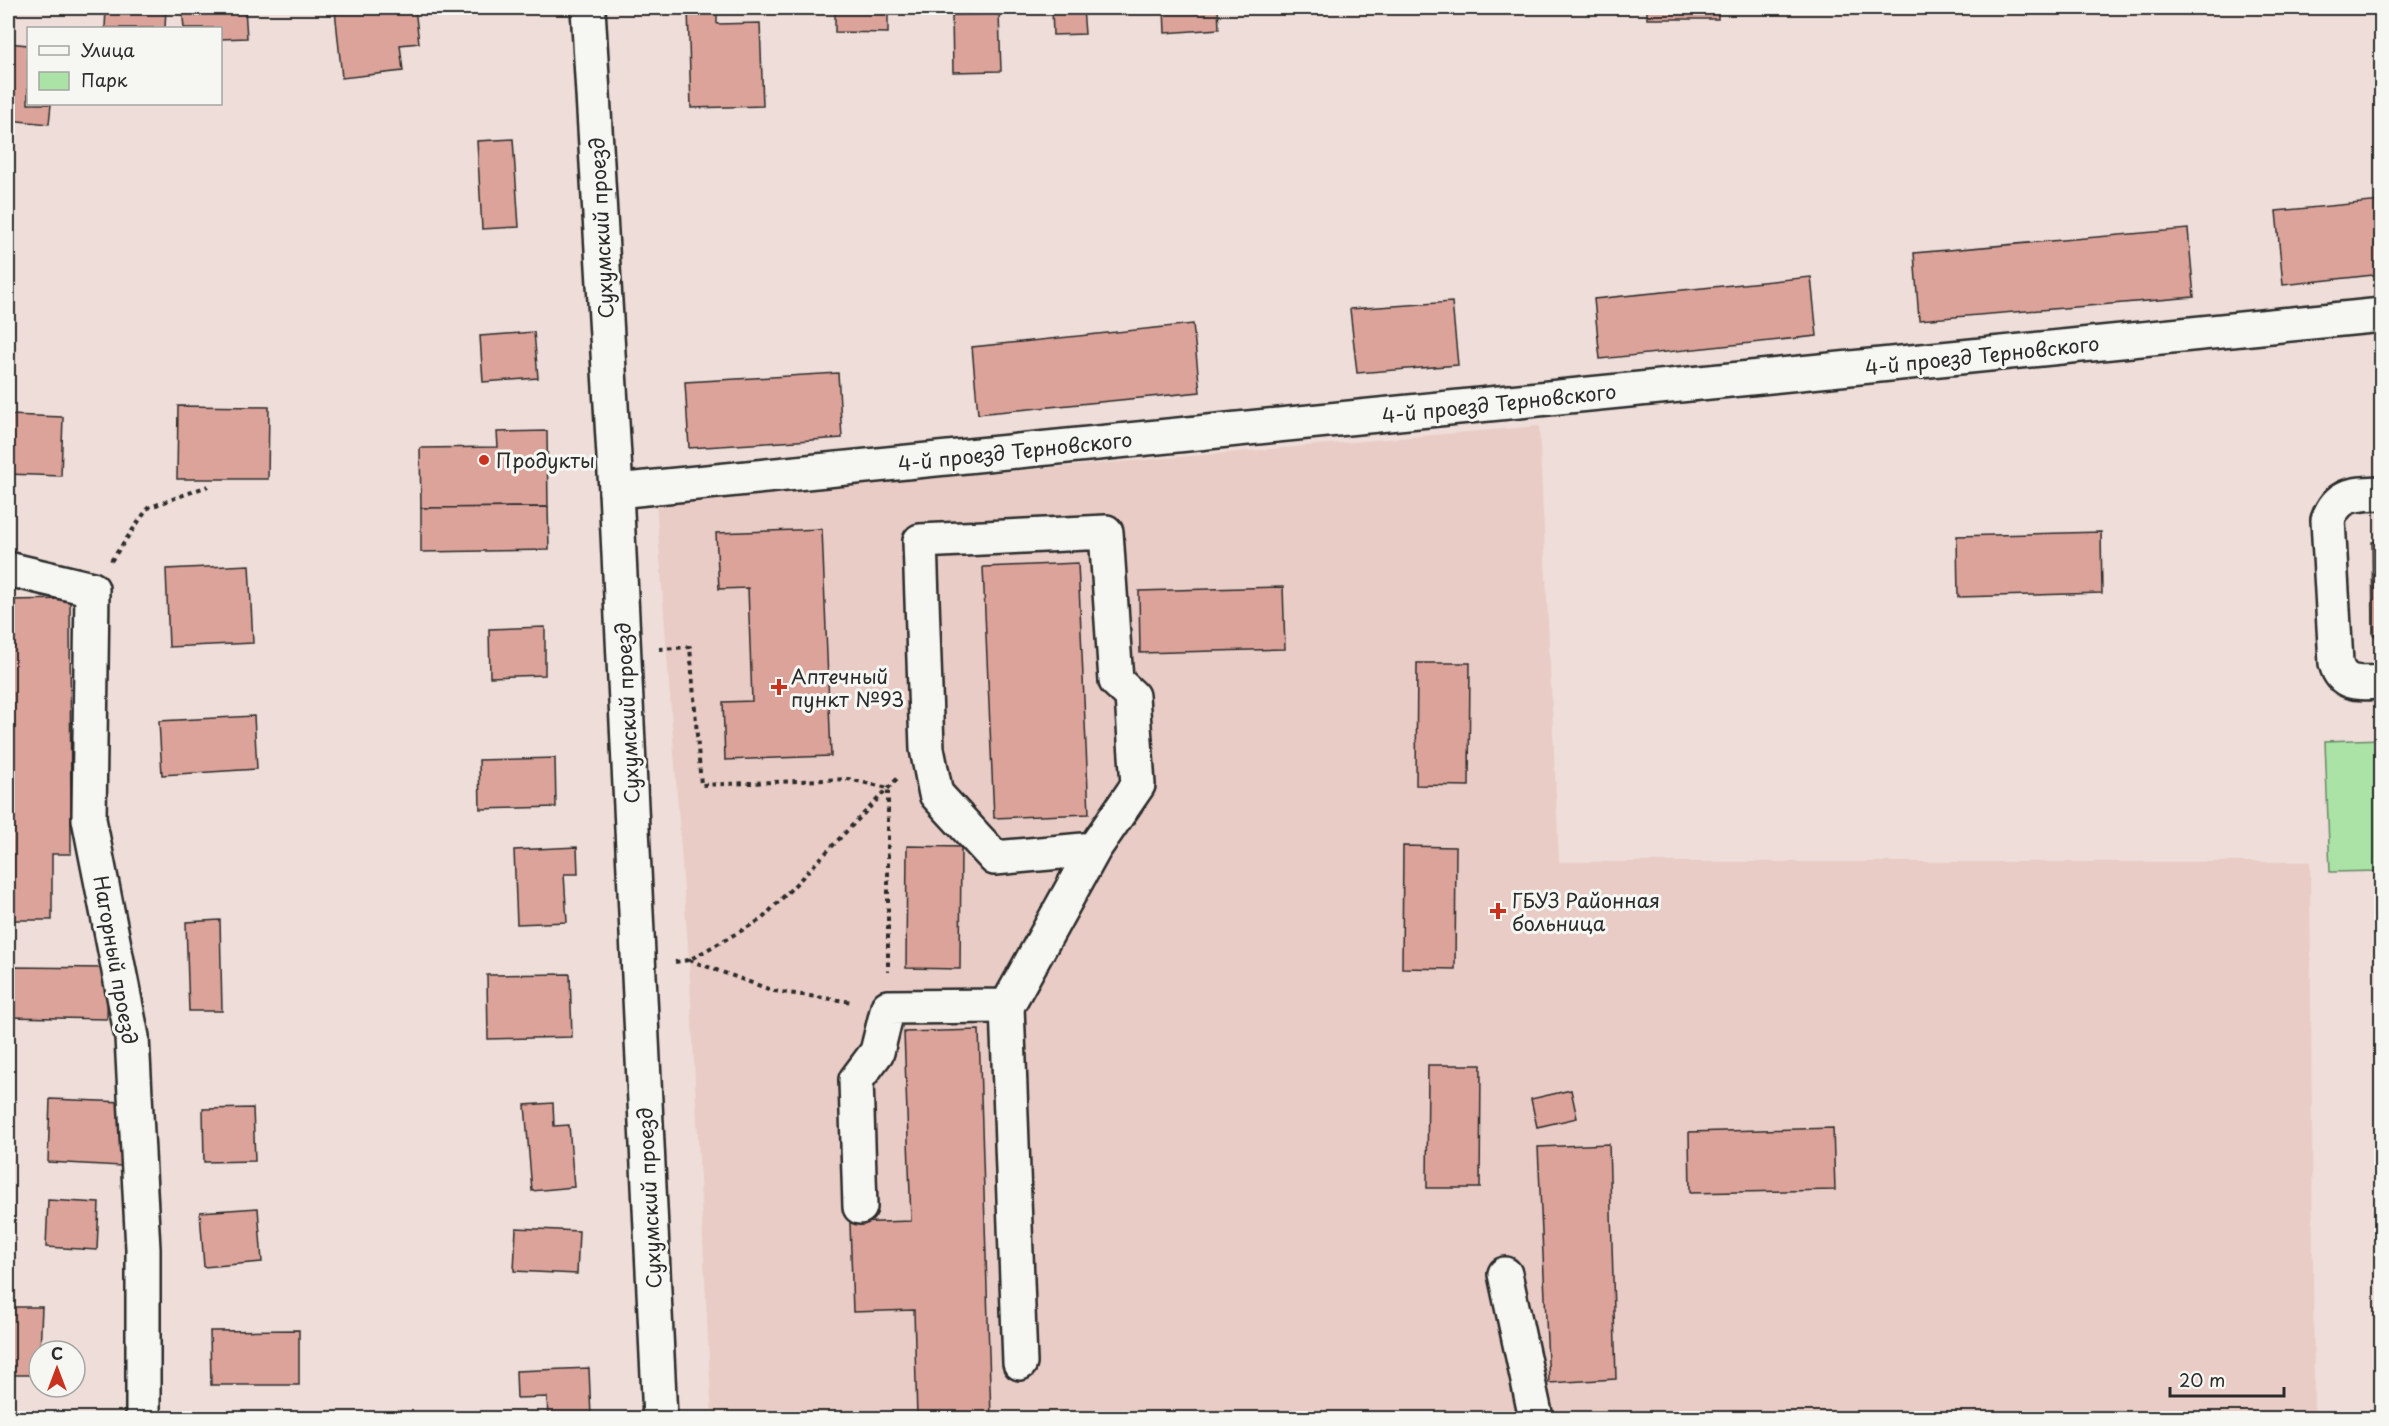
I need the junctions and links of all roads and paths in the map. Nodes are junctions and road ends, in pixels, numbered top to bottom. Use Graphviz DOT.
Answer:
graph roads {
  1 [pos="588,8"];
  2 [pos="2382,315"];
  3 [pos="208,486"];
  4 [pos="616,491"];
  5 [pos="2382,493"];
  6 [pos="8,569"];
  7 [pos="92,589"];
  8 [pos="624,652"];
  9 [pos="2382,682"];
  10 [pos="927,749"];
  11 [pos="888,788"];
  12 [pos="1094,849"];
  13 [pos="689,960"];
  14 [pos="638,965"];
  15 [pos="1007,1006"];
  16 [pos="888,1007"];
  17 [pos="860,1207"];
  18 [pos="1505,1274"];
  19 [pos="1020,1364"];
  20 [pos="143,1419"];
  21 [pos="660,1419"];
  22 [pos="1536,1419"];
  1 -- 4 [label="street, Сухумский проезд"];
  2 -- 4 [label="street, 4-й проезд Терновского"];
  3 -- 7 [label="path"];
  4 -- 8 [label="street, Сухумский проезд"];
  5 -- 9 [label="street"];
  6 -- 7 [label="street"];
  7 -- 20 [label="street, Нагорный проезд"];
  8 -- 11 [label="path"];
  8 -- 14 [label="street, Сухумский проезд"];
  10 -- 11 [label="path"];
  10 -- 12 [label="street"];
  10 -- 12 [label="street"];
  11 -- 13 [label="path"];
  11 -- 16 [label="path"];
  12 -- 15 [label="street"];
  13 -- 14 [label="path"];
  13 -- 16 [label="path"];
  14 -- 21 [label="street, Сухумский проезд"];
  15 -- 16 [label="street"];
  15 -- 19 [label="street"];
  16 -- 17 [label="street"];
  18 -- 22 [label="street"];
}
